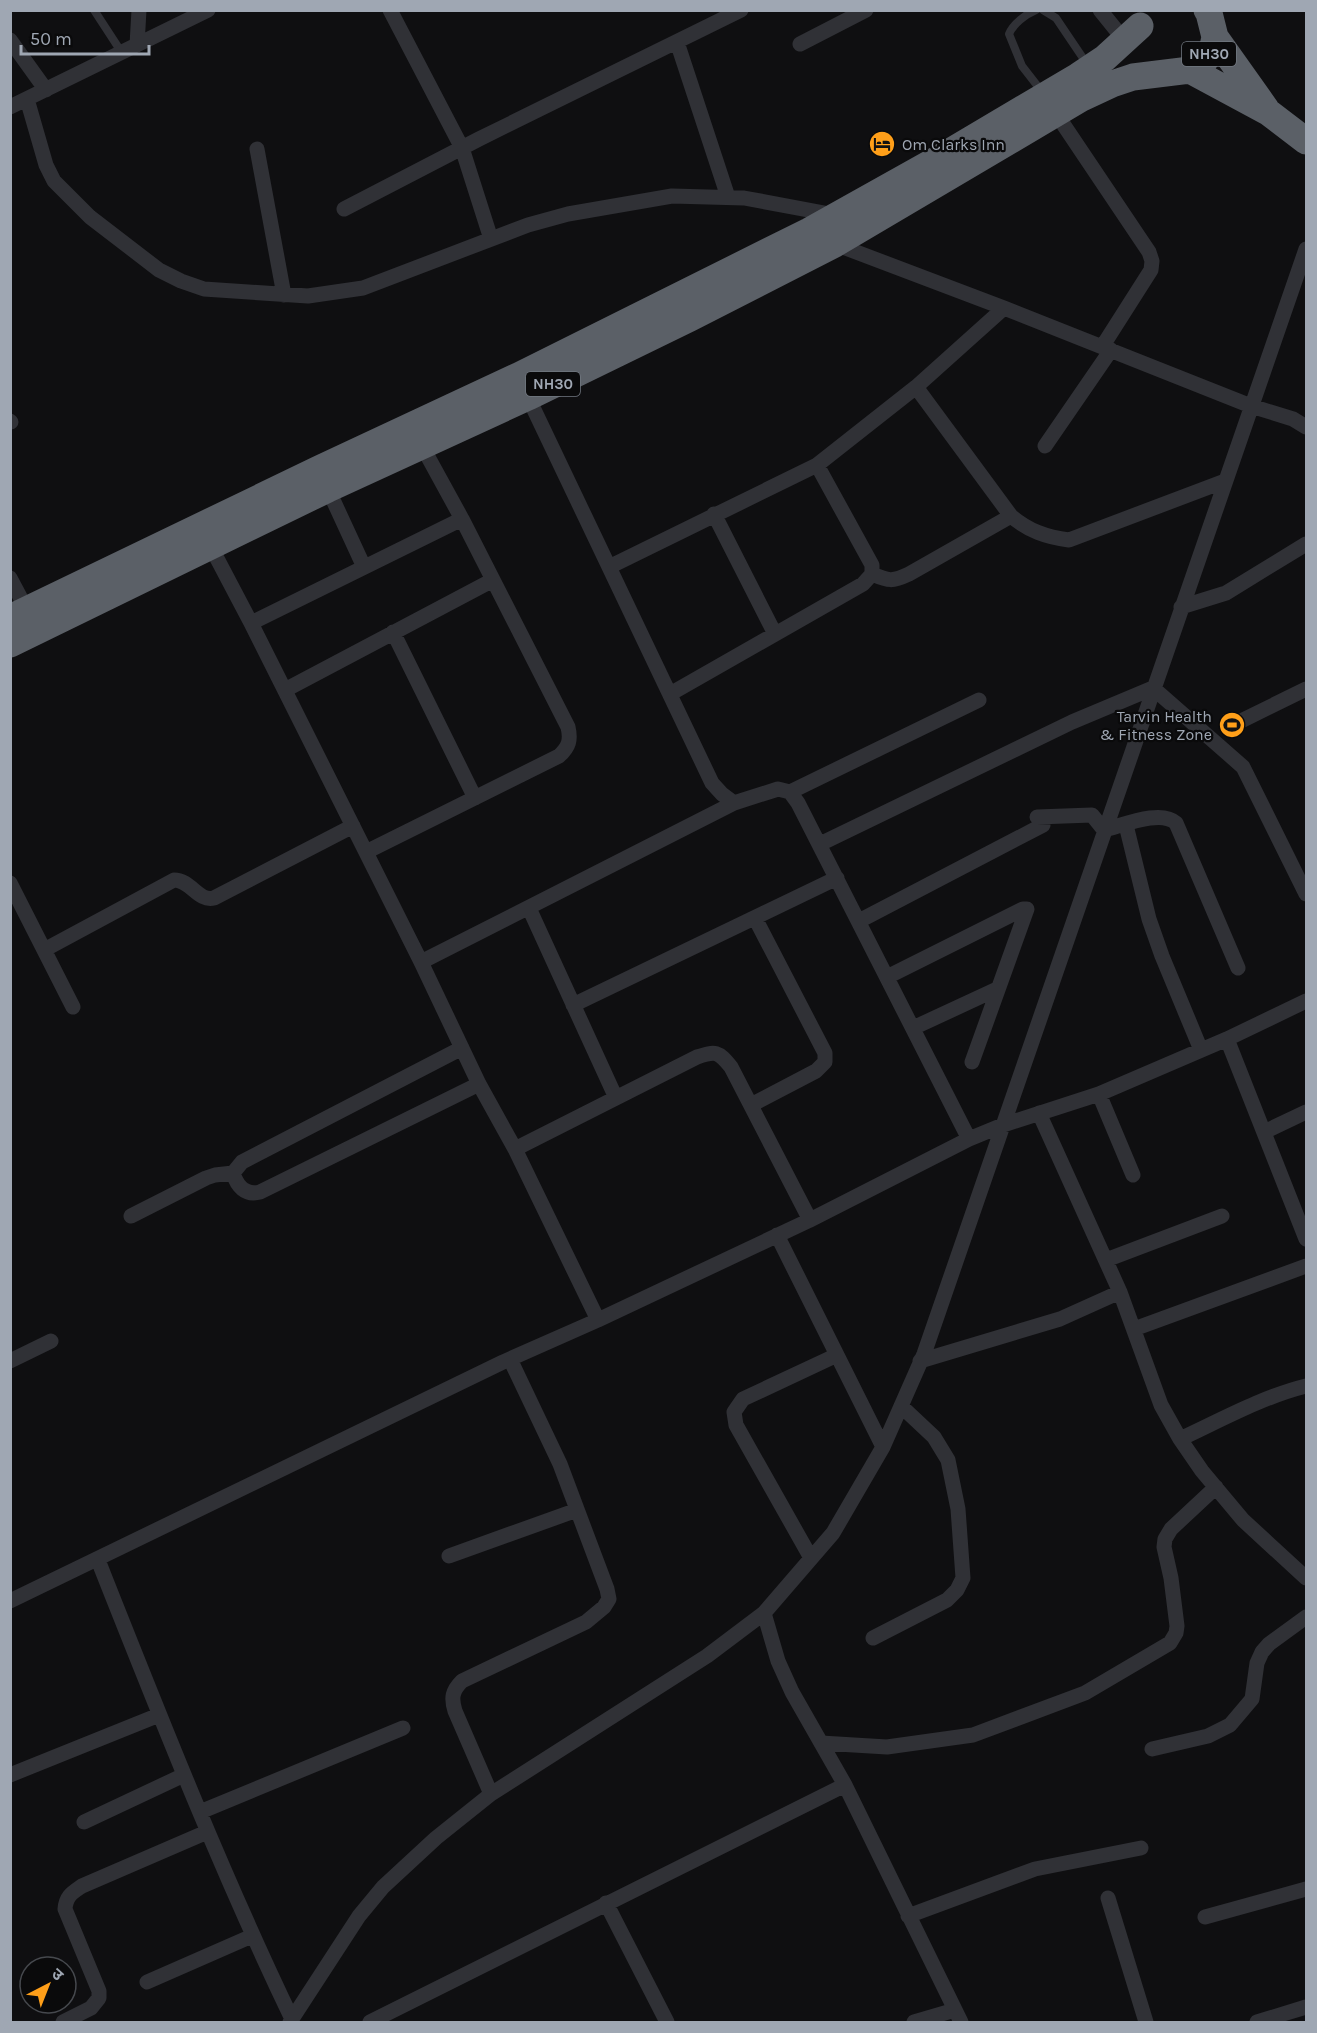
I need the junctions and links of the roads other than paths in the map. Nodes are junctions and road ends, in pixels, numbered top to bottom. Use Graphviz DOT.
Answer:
graph roads {
  1 [pos="94,10"];
  2 [pos="139,10"];
  3 [pos="208,10"];
  4 [pos="390,10"];
  5 [pos="741,10"];
  6 [pos="866,10"];
  7 [pos="1036,10"];
  8 [pos="1043,10"];
  9 [pos="1100,10"];
  10 [pos="1210,18"];
  11 [pos="1138,26"];
  12 [pos="10,40"];
  13 [pos="677,42"];
  14 [pos="801,44"];
  15 [pos="137,45"];
  16 [pos="122,53"];
  17 [pos="1089,69"];
  18 [pos="1180,71"];
  19 [pos="46,90"];
  20 [pos="27,99"];
  21 [pos="1051,105"];
  22 [pos="10,107"];
  23 [pos="1268,112"];
  24 [pos="1306,141"];
  25 [pos="462,148"];
  26 [pos="257,149"];
  27 [pos="728,197"];
  28 [pos="344,209"];
  29 [pos="838,216"];
  30 [pos="491,239"];
  31 [pos="836,244"];
  32 [pos="1306,249"];
  33 [pos="284,295"];
  34 [pos="1004,308"];
  35 [pos="1107,349"];
  36 [pos="916,387"];
  37 [pos="528,396"];
  38 [pos="1251,406"];
  39 [pos="1306,427"];
  40 [pos="422,446"];
  41 [pos="1045,446"];
  42 [pos="817,465"];
  43 [pos="1225,481"];
  44 [pos="328,489"];
  45 [pos="714,514"];
  46 [pos="1011,516"];
  47 [pos="462,519"];
  48 [pos="1306,544"];
  49 [pos="211,547"];
  50 [pos="364,567"];
  51 [pos="609,567"];
  52 [pos="872,574"];
  53 [pos="10,578"];
  54 [pos="493,580"];
  55 [pos="1181,607"];
  56 [pos="19,614"];
  57 [pos="251,623"];
  58 [pos="393,632"];
  59 [pos="775,634"];
  60 [pos="10,644"];
  61 [pos="1153,688"];
  62 [pos="1306,689"];
  63 [pos="285,690"];
  64 [pos="670,694"];
  65 [pos="979,700"];
  66 [pos="1241,721"];
  67 [pos="790,792"];
  68 [pos="475,798"];
  69 [pos="734,803"];
  70 [pos="1126,825"];
  71 [pos="353,826"];
  72 [pos="1104,830"];
  73 [pos="820,844"];
  74 [pos="366,852"];
  75 [pos="837,878"];
  76 [pos="10,883"];
  77 [pos="1306,894"];
  78 [pos="529,908"];
  79 [pos="755,918"];
  80 [pos="859,921"];
  81 [pos="44,950"];
  82 [pos="422,962"];
  83 [pos="1238,968"];
  84 [pos="887,977"];
  85 [pos="998,989"];
  86 [pos="1306,1001"];
  87 [pos="573,1005"];
  88 [pos="73,1007"];
  89 [pos="913,1028"];
  90 [pos="1227,1039"];
  91 [pos="462,1048"];
  92 [pos="1201,1050"];
  93 [pos="972,1062"];
  94 [pos="479,1084"];
  95 [pos="1099,1094"];
  96 [pos="616,1098"];
  97 [pos="751,1105"];
  98 [pos="1306,1112"];
  99 [pos="1039,1113"];
  100 [pos="1003,1125"];
  101 [pos="1264,1132"];
  102 [pos="969,1139"];
  103 [pos="515,1149"];
  104 [pos="233,1173"];
  105 [pos="1133,1175"];
  106 [pos="130,1216"];
  107 [pos="1222,1216"];
  108 [pos="810,1220"];
  109 [pos="777,1235"];
  110 [pos="1306,1239"];
  111 [pos="1106,1260"];
  112 [pos="1306,1266"];
  113 [pos="1120,1292"];
  114 [pos="598,1320"];
  115 [pos="1134,1329"];
  116 [pos="51,1341"];
  117 [pos="837,1355"];
  118 [pos="510,1359"];
  119 [pos="10,1361"];
  120 [pos="920,1361"];
  121 [pos="1306,1386"];
  122 [pos="901,1406"];
  123 [pos="1180,1440"];
  124 [pos="883,1447"];
  125 [pos="1216,1487"];
  126 [pos="577,1510"];
  127 [pos="449,1556"];
  128 [pos="811,1558"];
  129 [pos="98,1560"];
  130 [pos="1306,1578"];
  131 [pos="10,1601"];
  132 [pos="764,1613"];
  133 [pos="1306,1617"];
  134 [pos="873,1638"];
  135 [pos="159,1715"];
  136 [pos="403,1728"];
  137 [pos="821,1743"];
  138 [pos="1152,1749"];
  139 [pos="10,1775"];
  140 [pos="184,1775"];
  141 [pos="845,1785"];
  142 [pos="491,1794"];
  143 [pos="200,1812"];
  144 [pos="84,1822"];
  145 [pos="207,1832"];
  146 [pos="1141,1848"];
  147 [pos="1306,1889"];
  148 [pos="1107,1898"];
  149 [pos="606,1904"];
  150 [pos="908,1916"];
  151 [pos="1205,1917"];
  152 [pos="252,1936"];
  153 [pos="147,1982"];
  154 [pos="1306,2007"];
  155 [pos="958,2016"];
  156 [pos="291,2021"];
  157 [pos="63,2022"];
  158 [pos="370,2022"];
  159 [pos="667,2022"];
  160 [pos="914,2022"];
  161 [pos="1146,2022"];
  162 [pos="1257,2022"];
  1 -- 16 [label="lane"];
  2 -- 15 [label="street"];
  3 -- 15 [label="street"];
  4 -- 25 [label="street"];
  5 -- 13 [label="street"];
  6 -- 14 [label="street"];
  7 -- 21 [label="lane"];
  8 -- 17 [label="lane"];
  9 -- 11 [label="street"];
  10 -- 18 [label="highway, NH30"];
  10 -- 23 [label="highway"];
  11 -- 17 [label="highway, NH30"];
  11 -- 18 [label="highway, NH30"];
  12 -- 19 [label="street"];
  13 -- 25 [label="street"];
  13 -- 27 [label="street"];
  15 -- 16 [label="street"];
  16 -- 19 [label="street"];
  17 -- 21 [label="highway, NH30"];
  18 -- 21 [label="highway, NH30"];
  18 -- 23 [label="highway"];
  19 -- 20 [label="street"];
  20 -- 22 [label="street"];
  20 -- 33 [label="street"];
  21 -- 29 [label="highway, NH30"];
  21 -- 31 [label="highway, NH30"];
  21 -- 35 [label="street"];
  23 -- 24 [label="highway"];
  25 -- 28 [label="street"];
  25 -- 30 [label="street"];
  26 -- 33 [label="street"];
  27 -- 29 [label="street"];
  27 -- 30 [label="street"];
  29 -- 56 [label="highway, NH30"];
  30 -- 33 [label="street"];
  31 -- 34 [label="street"];
  31 -- 37 [label="highway, NH30"];
  32 -- 38 [label="street"];
  34 -- 35 [label="street"];
  34 -- 36 [label="street"];
  35 -- 38 [label="street"];
  35 -- 41 [label="street"];
  36 -- 42 [label="street"];
  36 -- 46 [label="street"];
  37 -- 40 [label="highway, NH30"];
  37 -- 51 [label="street"];
  38 -- 39 [label="street"];
  38 -- 43 [label="street"];
  40 -- 44 [label="highway, NH30"];
  40 -- 47 [label="street"];
  42 -- 45 [label="street"];
  42 -- 52 [label="street"];
  43 -- 46 [label="street"];
  43 -- 55 [label="street"];
  44 -- 49 [label="highway, NH30"];
  44 -- 50 [label="street"];
  45 -- 51 [label="street"];
  45 -- 59 [label="street"];
  46 -- 52 [label="street"];
  47 -- 50 [label="street"];
  47 -- 54 [label="street"];
  48 -- 55 [label="street"];
  49 -- 57 [label="street"];
  49 -- 60 [label="highway, NH30"];
  50 -- 57 [label="street"];
  51 -- 64 [label="street"];
  52 -- 59 [label="street"];
  53 -- 56 [label="street"];
  54 -- 58 [label="street"];
  54 -- 68 [label="street"];
  55 -- 61 [label="street"];
  57 -- 63 [label="street"];
  58 -- 63 [label="street"];
  58 -- 68 [label="street"];
  59 -- 64 [label="street"];
  61 -- 72 [label="street"];
  61 -- 73 [label="street"];
  61 -- 77 [label="street"];
  62 -- 66 [label="street"];
  63 -- 71 [label="street"];
  64 -- 69 [label="street"];
  65 -- 67 [label="street"];
  67 -- 69 [label="street"];
  67 -- 73 [label="street"];
  68 -- 74 [label="street"];
  69 -- 78 [label="street"];
  70 -- 72 [label="street"];
  70 -- 83 [label="street"];
  70 -- 92 [label="street"];
  71 -- 74 [label="street"];
  71 -- 81 [label="street"];
  72 -- 80 [label="street"];
  72 -- 100 [label="street"];
  73 -- 75 [label="street"];
  74 -- 82 [label="street"];
  75 -- 79 [label="street"];
  75 -- 80 [label="street"];
  76 -- 81 [label="street"];
  78 -- 82 [label="street"];
  78 -- 87 [label="street"];
  79 -- 87 [label="street"];
  79 -- 97 [label="street"];
  80 -- 84 [label="street"];
  81 -- 88 [label="street"];
  82 -- 91 [label="street"];
  84 -- 85 [label="street"];
  84 -- 89 [label="street"];
  85 -- 89 [label="street"];
  85 -- 93 [label="street"];
  86 -- 90 [label="street"];
  87 -- 96 [label="street"];
  89 -- 102 [label="street"];
  90 -- 92 [label="street"];
  90 -- 101 [label="street"];
  91 -- 94 [label="street"];
  91 -- 104 [label="street"];
  92 -- 95 [label="street"];
  94 -- 103 [label="street"];
  94 -- 104 [label="street"];
  95 -- 99 [label="street"];
  95 -- 105 [label="street"];
  96 -- 97 [label="street"];
  96 -- 103 [label="street"];
  97 -- 108 [label="street"];
  98 -- 101 [label="street"];
  99 -- 100 [label="street"];
  99 -- 111 [label="street"];
  100 -- 102 [label="street"];
  100 -- 120 [label="street"];
  101 -- 110 [label="street"];
  102 -- 108 [label="street"];
  103 -- 114 [label="street"];
  104 -- 106 [label="street"];
  107 -- 111 [label="street"];
  108 -- 109 [label="street"];
  109 -- 114 [label="street"];
  109 -- 117 [label="street"];
  111 -- 113 [label="street"];
  112 -- 115 [label="street"];
  113 -- 115 [label="street"];
  113 -- 120 [label="street"];
  114 -- 118 [label="street"];
  115 -- 123 [label="street"];
  116 -- 119 [label="street"];
  117 -- 124 [label="street"];
  117 -- 128 [label="street"];
  118 -- 126 [label="street"];
  118 -- 129 [label="street"];
  120 -- 122 [label="street"];
  121 -- 123 [label="street"];
  122 -- 124 [label="street"];
  122 -- 134 [label="street"];
  123 -- 125 [label="street"];
  124 -- 128 [label="street"];
  125 -- 130 [label="street"];
  125 -- 137 [label="street"];
  126 -- 127 [label="street"];
  126 -- 142 [label="street"];
  128 -- 132 [label="street"];
  129 -- 131 [label="street"];
  129 -- 135 [label="street"];
  132 -- 137 [label="street"];
  132 -- 142 [label="street"];
  133 -- 138 [label="street"];
  135 -- 139 [label="street"];
  135 -- 140 [label="street"];
  136 -- 143 [label="street"];
  137 -- 141 [label="street"];
  140 -- 143 [label="street"];
  140 -- 144 [label="street"];
  141 -- 149 [label="street"];
  141 -- 150 [label="street"];
  142 -- 156 [label="street"];
  143 -- 145 [label="street"];
  145 -- 152 [label="street"];
  145 -- 157 [label="street"];
  146 -- 150 [label="street"];
  147 -- 151 [label="street"];
  148 -- 161 [label="street"];
  149 -- 158 [label="street"];
  149 -- 159 [label="street"];
  150 -- 155 [label="street"];
  152 -- 153 [label="street"];
  152 -- 156 [label="street"];
  154 -- 162 [label="street"];
  155 -- 160 [label="street"];
}
